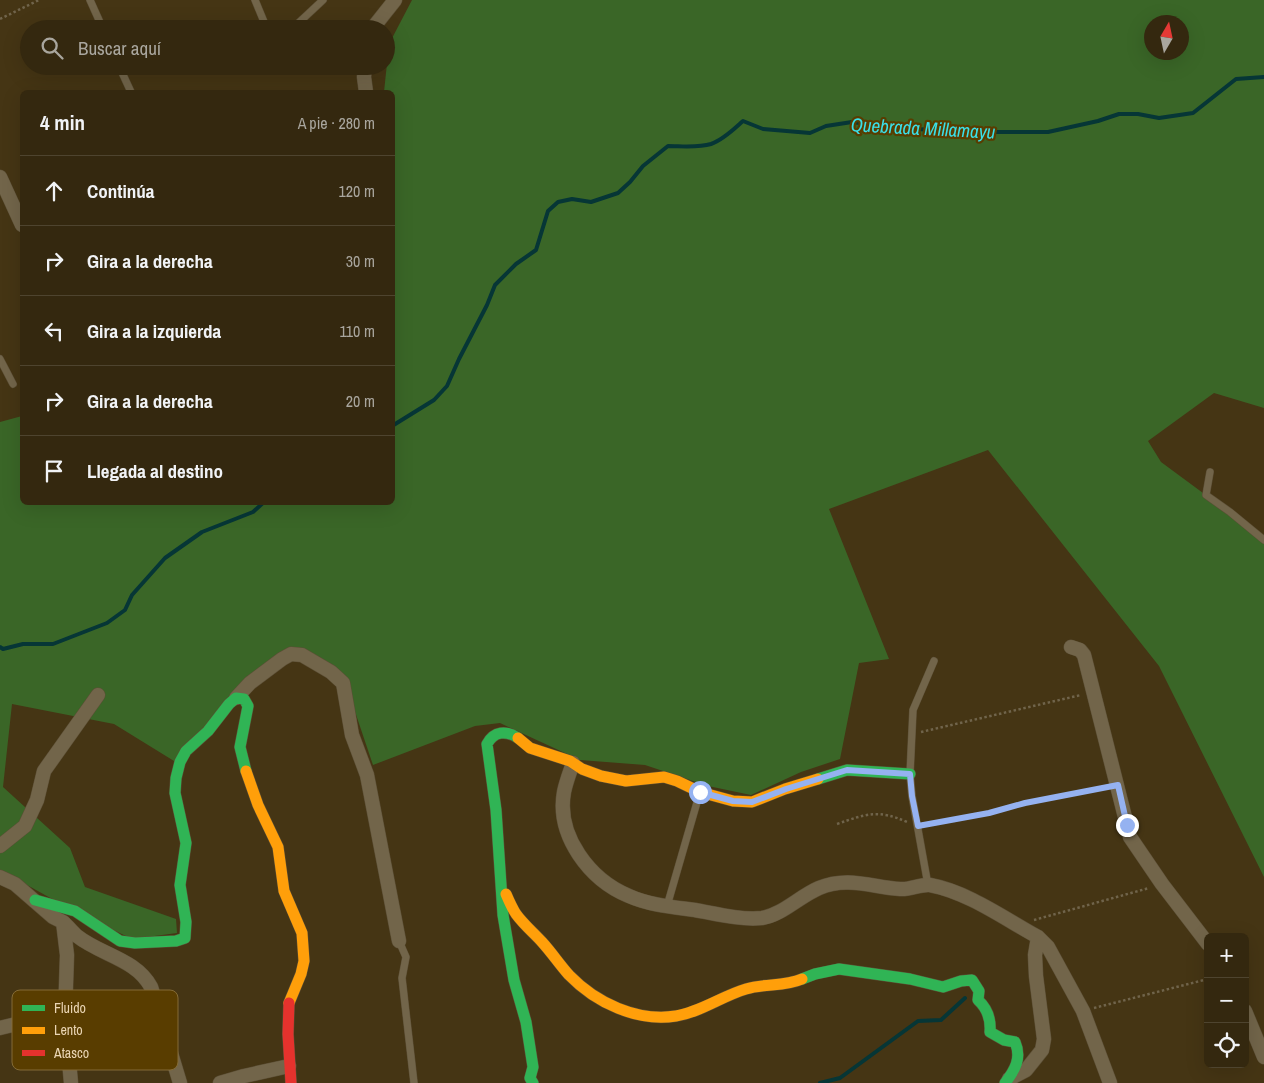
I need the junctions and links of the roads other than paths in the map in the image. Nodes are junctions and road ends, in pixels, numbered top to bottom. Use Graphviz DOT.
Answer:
graph roads {
  1 [pos="90,0"];
  2 [pos="255,0"];
  3 [pos="323,0"];
  4 [pos="395,0"];
  5 [pos="98,20"];
  6 [pos="263,20"];
  7 [pos="302,20"];
  8 [pos="379,20"];
  9 [pos="123,75"];
  10 [pos="364,75"];
  11 [pos="365,75"];
  12 [pos="129,90"];
  13 [pos="361,90"];
  14 [pos="366,90"];
  15 [pos="0,177"];
  16 [pos="20,221"];
  17 [pos="0,359"];
  18 [pos="12,384"];
  19 [pos="1210,472"];
  20 [pos="1264,540"];
  21 [pos="1071,647"];
  22 [pos="934,661"];
  23 [pos="98,695"];
  24 [pos="236,698"];
  25 [pos="573,763"];
  26 [pos="910,774"];
  27 [pos="700,792"];
  28 [pos="0,846"];
  29 [pos="0,877"];
  30 [pos="501,884"];
  31 [pos="928,885"];
  32 [pos="35,900"];
  33 [pos="667,906"];
  34 [pos="63,922"];
  35 [pos="1038,937"];
  36 [pos="1204,939"];
  37 [pos="399,940"];
  38 [pos="65,990"];
  39 [pos="152,990"];
  40 [pos="1249,1021"];
  41 [pos="1264,1057"];
  42 [pos="289,1066"];
  43 [pos="70,1070"];
  44 [pos="176,1070"];
  45 [pos="1006,1082"];
  46 [pos="71,1083"];
  47 [pos="180,1083"];
  48 [pos="220,1083"];
  49 [pos="290,1083"];
  50 [pos="414,1083"];
  51 [pos="533,1083"];
  52 [pos="1110,1083"];
  1 -- 5 [label="lane"];
  2 -- 6 [label="lane"];
  3 -- 7 [label="lane"];
  4 -- 8 [label="street"];
  9 -- 12 [label="lane"];
  10 -- 13 [label="lane"];
  11 -- 14 [label="street"];
  15 -- 16 [label="street"];
  17 -- 18 [label="lane"];
  19 -- 20 [label="lane"];
  21 -- 36 [label="street"];
  22 -- 26 [label="lane"];
  23 -- 28 [label="street"];
  24 -- 32 [label="street"];
  24 -- 37 [label="street"];
  24 -- 42 [label="street"];
  25 -- 27 [label="street"];
  25 -- 30 [label="street"];
  25 -- 33 [label="street"];
  26 -- 27 [label="street"];
  26 -- 31 [label="lane"];
  27 -- 33 [label="lane"];
  29 -- 32 [label="street"];
  30 -- 45 [label="street"];
  30 -- 51 [label="street"];
  31 -- 33 [label="street"];
  31 -- 35 [label="street"];
  32 -- 34 [label="street"];
  34 -- 38 [label="street"];
  34 -- 39 [label="street"];
  35 -- 45 [label="street"];
  35 -- 52 [label="street"];
  37 -- 50 [label="lane"];
  40 -- 41 [label="street"];
  42 -- 48 [label="street"];
  42 -- 49 [label="street"];
  43 -- 46 [label="street"];
  44 -- 47 [label="street"];
}
